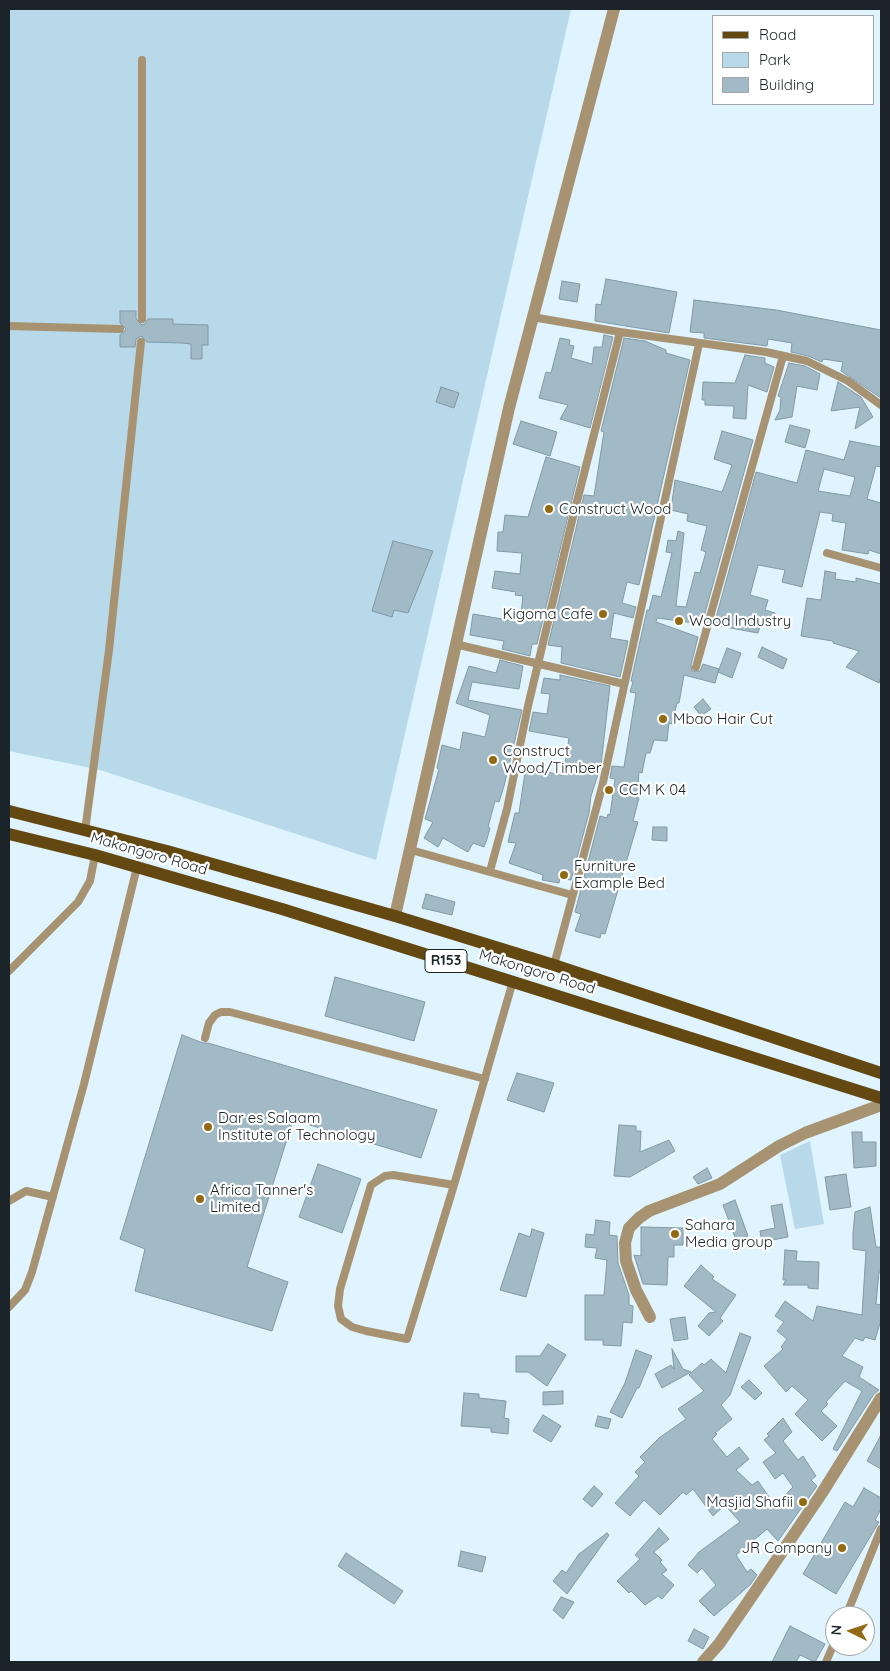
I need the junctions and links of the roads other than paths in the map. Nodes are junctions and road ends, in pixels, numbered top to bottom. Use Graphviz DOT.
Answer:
graph roads {
  1 [pos="614,9"];
  2 [pos="142,60"];
  3 [pos="532,317"];
  4 [pos="142,319"];
  5 [pos="9,326"];
  6 [pos="120,329"];
  7 [pos="620,332"];
  8 [pos="141,342"];
  9 [pos="700,344"];
  10 [pos="783,356"];
  11 [pos="881,405"];
  12 [pos="828,553"];
  13 [pos="881,568"];
  14 [pos="455,644"];
  15 [pos="538,666"];
  16 [pos="696,667"];
  17 [pos="624,684"];
  18 [pos="9,812"];
  19 [pos="85,831"];
  20 [pos="9,834"];
  21 [pos="411,850"];
  22 [pos="95,855"];
  23 [pos="137,867"];
  24 [pos="490,872"];
  25 [pos="572,895"];
  26 [pos="395,916"];
  27 [pos="554,965"];
  28 [pos="9,971"];
  29 [pos="513,981"];
  30 [pos="205,1038"];
  31 [pos="881,1073"];
  32 [pos="485,1079"];
  33 [pos="881,1098"];
  34 [pos="881,1105"];
  35 [pos="454,1185"];
  36 [pos="53,1197"];
  37 [pos="9,1201"];
  38 [pos="9,1307"];
  39 [pos="650,1317"];
  40 [pos="881,1398"];
  41 [pos="881,1530"];
  42 [pos="850,1606"];
  43 [pos="703,1662"];
  1 -- 3 [label="street"];
  2 -- 4 [label="lane"];
  3 -- 7 [label="lane"];
  3 -- 14 [label="street"];
  5 -- 6 [label="lane"];
  7 -- 9 [label="lane"];
  7 -- 15 [label="lane"];
  8 -- 19 [label="lane"];
  9 -- 10 [label="lane"];
  9 -- 17 [label="lane"];
  10 -- 11 [label="lane"];
  10 -- 16 [label="lane"];
  12 -- 13 [label="lane"];
  14 -- 15 [label="lane"];
  14 -- 21 [label="street"];
  15 -- 17 [label="lane"];
  15 -- 24 [label="lane"];
  17 -- 25 [label="lane"];
  18 -- 19 [label="main road, Makongoro Road / R153"];
  19 -- 26 [label="main road, Makongoro Road / R153"];
  20 -- 22 [label="main road, Makongoro Road / R153"];
  21 -- 24 [label="lane"];
  21 -- 26 [label="street"];
  22 -- 23 [label="main road, Makongoro Road / R153"];
  22 -- 28 [label="lane"];
  23 -- 29 [label="main road, Makongoro Road / R153"];
  23 -- 36 [label="lane"];
  24 -- 25 [label="lane"];
  25 -- 27 [label="lane"];
  26 -- 27 [label="main road, Makongoro Road / R153"];
  27 -- 31 [label="main road, Makongoro Road / R153"];
  29 -- 32 [label="lane"];
  29 -- 33 [label="main road, Makongoro Road / R153"];
  30 -- 32 [label="lane"];
  32 -- 35 [label="lane"];
  34 -- 39 [label="street"];
  35 -- 35 [label="lane"];
  36 -- 37 [label="lane"];
  36 -- 38 [label="lane"];
  40 -- 43 [label="street"];
  41 -- 42 [label="lane"];
}
